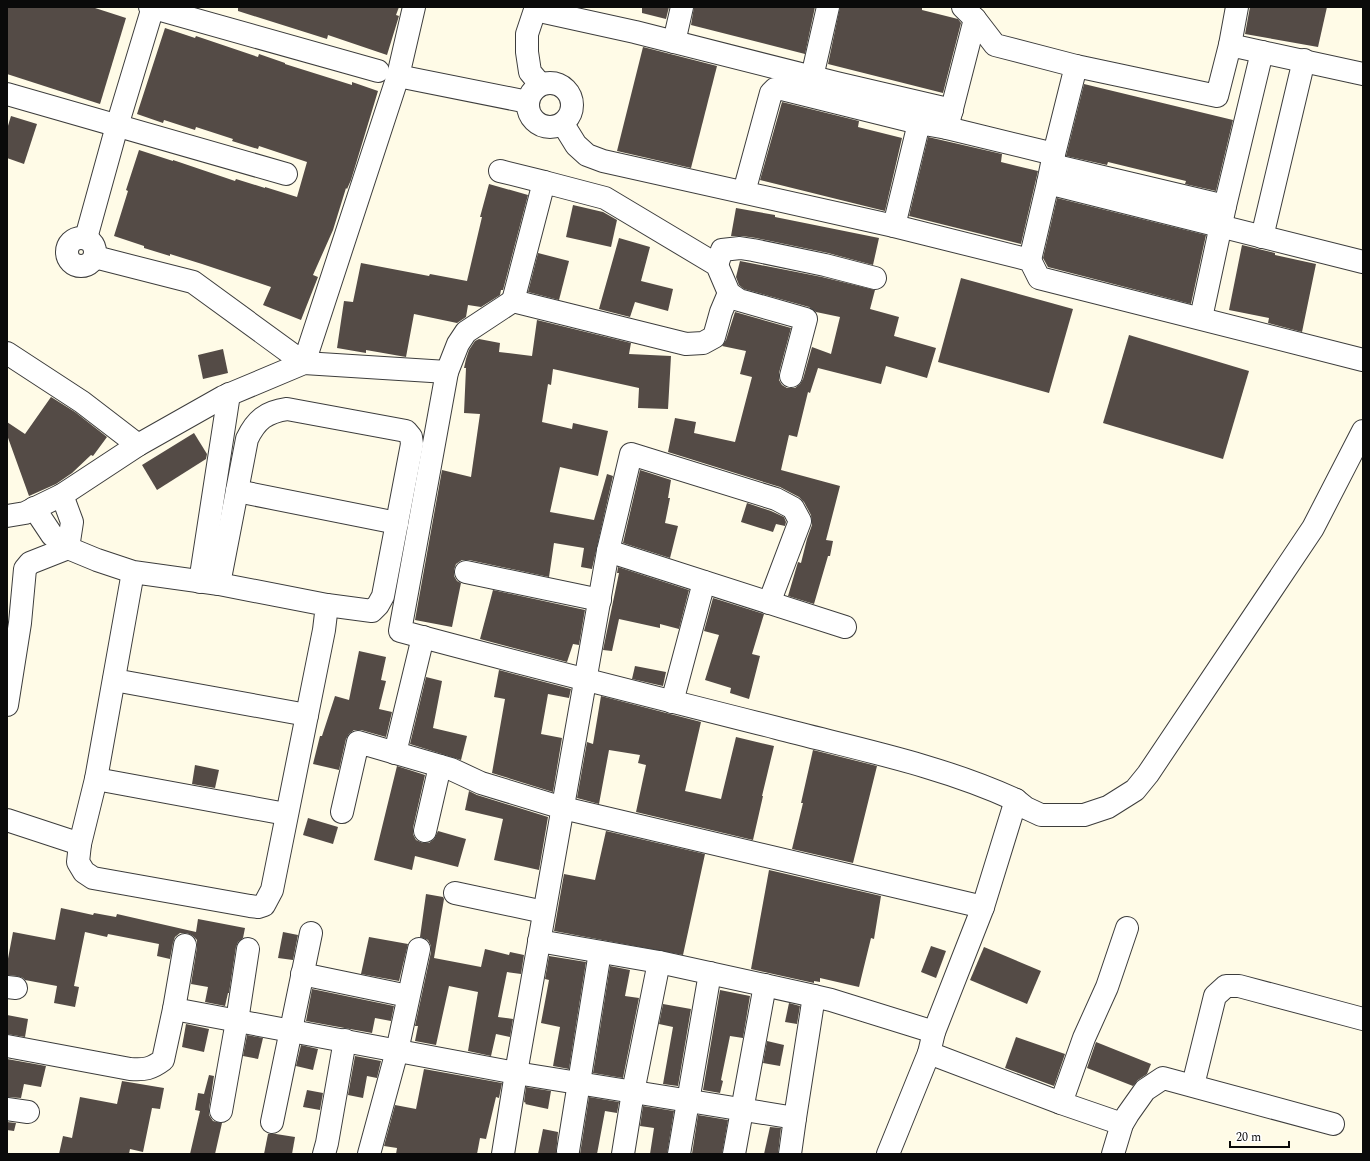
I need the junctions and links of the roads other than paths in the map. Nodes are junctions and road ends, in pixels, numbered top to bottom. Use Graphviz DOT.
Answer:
graph roads {
  1 [pos="152,7"];
  2 [pos="414,7"];
  3 [pos="682,7"];
  4 [pos="828,7"];
  5 [pos="1237,7"];
  6 [pos="536,8"];
  7 [pos="969,13"];
  8 [pos="674,42"];
  9 [pos="1230,45"];
  10 [pos="1262,52"];
  11 [pos="1304,60"];
  12 [pos="1076,66"];
  13 [pos="388,74"];
  14 [pos="1363,74"];
  15 [pos="812,77"];
  16 [pos="540,84"];
  17 [pos="7,94"];
  18 [pos="528,102"];
  19 [pos="950,119"];
  20 [pos="919,123"];
  21 [pos="563,124"];
  22 [pos="117,126"];
  23 [pos="1051,167"];
  24 [pos="500,171"];
  25 [pos="286,174"];
  26 [pos="544,182"];
  27 [pos="744,192"];
  28 [pos="1223,216"];
  29 [pos="894,226"];
  30 [pos="1262,237"];
  31 [pos="1030,260"];
  32 [pos="1363,262"];
  33 [pos="717,265"];
  34 [pos="875,278"];
  35 [pos="729,293"];
  36 [pos="512,301"];
  37 [pos="1201,318"];
  38 [pos="7,353"];
  39 [pos="1363,360"];
  40 [pos="304,363"];
  41 [pos="446,372"];
  42 [pos="791,376"];
  43 [pos="230,394"];
  44 [pos="1363,431"];
  45 [pos="138,445"];
  46 [pos="236,491"];
  47 [pos="62,495"];
  48 [pos="34,508"];
  49 [pos="7,516"];
  50 [pos="397,523"];
  51 [pos="68,548"];
  52 [pos="608,551"];
  53 [pos="133,572"];
  54 [pos="466,572"];
  55 [pos="704,582"];
  56 [pos="210,583"];
  57 [pos="600,600"];
  58 [pos="769,602"];
  59 [pos="327,605"];
  60 [pos="845,627"];
  61 [pos="422,637"];
  62 [pos="114,680"];
  63 [pos="585,680"];
  64 [pos="672,702"];
  65 [pos="7,704"];
  66 [pos="307,715"];
  67 [pos="394,753"];
  68 [pos="440,766"];
  69 [pos="96,779"];
  70 [pos="1016,800"];
  71 [pos="563,808"];
  72 [pos="342,812"];
  73 [pos="286,814"];
  74 [pos="7,820"];
  75 [pos="425,831"];
  76 [pos="80,844"];
  77 [pos="455,893"];
  78 [pos="983,907"];
  79 [pos="544,912"];
  80 [pos="1127,928"];
  81 [pos="311,933"];
  82 [pos="539,941"];
  83 [pos="185,945"];
  84 [pos="248,949"];
  85 [pos="419,949"];
  86 [pos="600,952"];
  87 [pos="659,962"];
  88 [pos="710,973"];
  89 [pos="302,974"];
  90 [pos="765,985"];
  91 [pos="408,996"];
  92 [pos="814,996"];
  93 [pos="174,1009"];
  94 [pos="1363,1019"];
  95 [pos="237,1021"];
  96 [pos="291,1031"];
  97 [pos="345,1040"];
  98 [pos="932,1043"];
  99 [pos="7,1046"];
  100 [pos="397,1050"];
  101 [pos="516,1073"];
  102 [pos="578,1083"];
  103 [pos="1193,1085"];
  104 [pos="633,1092"];
  105 [pos="689,1100"];
  106 [pos="1061,1103"];
  107 [pos="7,1108"];
  108 [pos="742,1108"];
  109 [pos="221,1111"];
  110 [pos="28,1112"];
  111 [pos="795,1118"];
  112 [pos="272,1122"];
  113 [pos="1122,1124"];
  114 [pos="1333,1124"];
  115 [pos="568,1151"];
  116 [pos="324,1154"];
  117 [pos="369,1154"];
  118 [pos="503,1154"];
  119 [pos="623,1154"];
  120 [pos="679,1154"];
  121 [pos="734,1154"];
  122 [pos="790,1154"];
  123 [pos="888,1154"];
  124 [pos="1113,1154"];
  1 -- 13 [label="street"];
  1 -- 22 [label="street"];
  2 -- 13 [label="street"];
  3 -- 8 [label="street"];
  4 -- 15 [label="street"];
  5 -- 9 [label="street"];
  6 -- 8 [label="street"];
  6 -- 16 [label="street"];
  7 -- 12 [label="street"];
  7 -- 19 [label="street"];
  8 -- 15 [label="street"];
  9 -- 10 [label="street"];
  9 -- 12 [label="street"];
  10 -- 11 [label="street"];
  10 -- 28 [label="street"];
  11 -- 14 [label="street"];
  11 -- 30 [label="street"];
  12 -- 23 [label="street"];
  13 -- 18 [label="street"];
  13 -- 40 [label="street"];
  15 -- 19 [label="street"];
  16 -- 18 [label="street"];
  16 -- 21 [label="street"];
  17 -- 22 [label="street"];
  18 -- 21 [label="street"];
  19 -- 20 [label="street"];
  19 -- 23 [label="street"];
  20 -- 27 [label="street"];
  20 -- 29 [label="street"];
  21 -- 27 [label="street"];
  22 -- 25 [label="street"];
  22 -- 40 [label="street"];
  23 -- 28 [label="street"];
  23 -- 31 [label="street"];
  24 -- 26 [label="street"];
  26 -- 33 [label="street"];
  26 -- 36 [label="street"];
  27 -- 29 [label="street"];
  28 -- 30 [label="street"];
  28 -- 37 [label="street"];
  29 -- 31 [label="street"];
  30 -- 32 [label="street"];
  31 -- 37 [label="street"];
  33 -- 34 [label="street"];
  33 -- 35 [label="street"];
  35 -- 36 [label="street"];
  35 -- 42 [label="street"];
  36 -- 41 [label="street"];
  37 -- 39 [label="street"];
  38 -- 45 [label="street"];
  40 -- 41 [label="street"];
  40 -- 43 [label="street"];
  41 -- 61 [label="street"];
  43 -- 45 [label="street"];
  43 -- 56 [label="street"];
  44 -- 70 [label="street"];
  45 -- 47 [label="street"];
  46 -- 50 [label="street"];
  46 -- 50 [label="street"];
  46 -- 56 [label="street"];
  47 -- 48 [label="street"];
  47 -- 51 [label="street"];
  48 -- 49 [label="street"];
  48 -- 51 [label="street"];
  50 -- 59 [label="street"];
  51 -- 53 [label="street"];
  51 -- 65 [label="street"];
  52 -- 55 [label="street"];
  52 -- 57 [label="street"];
  52 -- 58 [label="street"];
  53 -- 56 [label="street"];
  53 -- 62 [label="street"];
  54 -- 57 [label="street"];
  55 -- 58 [label="street"];
  55 -- 64 [label="street"];
  56 -- 59 [label="street"];
  57 -- 63 [label="street"];
  58 -- 60 [label="street"];
  59 -- 66 [label="street"];
  61 -- 63 [label="street"];
  61 -- 67 [label="street"];
  62 -- 66 [label="street"];
  62 -- 69 [label="street"];
  63 -- 64 [label="street"];
  63 -- 71 [label="street"];
  64 -- 70 [label="street"];
  66 -- 73 [label="street"];
  67 -- 68 [label="street"];
  67 -- 72 [label="street"];
  68 -- 71 [label="street"];
  68 -- 75 [label="street"];
  69 -- 73 [label="street"];
  69 -- 76 [label="street"];
  70 -- 78 [label="street"];
  71 -- 78 [label="street"];
  71 -- 79 [label="street"];
  73 -- 76 [label="street"];
  74 -- 76 [label="street"];
  77 -- 79 [label="street"];
  78 -- 98 [label="street"];
  79 -- 82 [label="street"];
  80 -- 106 [label="street"];
  81 -- 89 [label="street"];
  82 -- 86 [label="street"];
  82 -- 101 [label="street"];
  83 -- 93 [label="street"];
  84 -- 95 [label="street"];
  85 -- 91 [label="street"];
  86 -- 87 [label="street"];
  86 -- 102 [label="street"];
  87 -- 88 [label="street"];
  87 -- 104 [label="street"];
  88 -- 90 [label="street"];
  88 -- 105 [label="street"];
  89 -- 91 [label="street"];
  89 -- 96 [label="street"];
  90 -- 92 [label="street"];
  90 -- 108 [label="street"];
  91 -- 100 [label="street"];
  92 -- 98 [label="street"];
  92 -- 111 [label="street"];
  93 -- 95 [label="street"];
  93 -- 99 [label="street"];
  94 -- 103 [label="street"];
  95 -- 96 [label="street"];
  95 -- 109 [label="street"];
  96 -- 97 [label="street"];
  96 -- 112 [label="street"];
  97 -- 100 [label="street"];
  97 -- 116 [label="street"];
  98 -- 106 [label="street"];
  98 -- 123 [label="street"];
  100 -- 101 [label="street"];
  100 -- 117 [label="street"];
  101 -- 102 [label="street"];
  101 -- 118 [label="street"];
  102 -- 104 [label="street"];
  102 -- 115 [label="street"];
  103 -- 113 [label="street"];
  103 -- 114 [label="street"];
  104 -- 105 [label="street"];
  104 -- 119 [label="street"];
  105 -- 108 [label="street"];
  105 -- 120 [label="street"];
  106 -- 113 [label="street"];
  107 -- 110 [label="street"];
  108 -- 111 [label="street"];
  108 -- 121 [label="street"];
  111 -- 122 [label="street"];
  113 -- 124 [label="street"];
}
